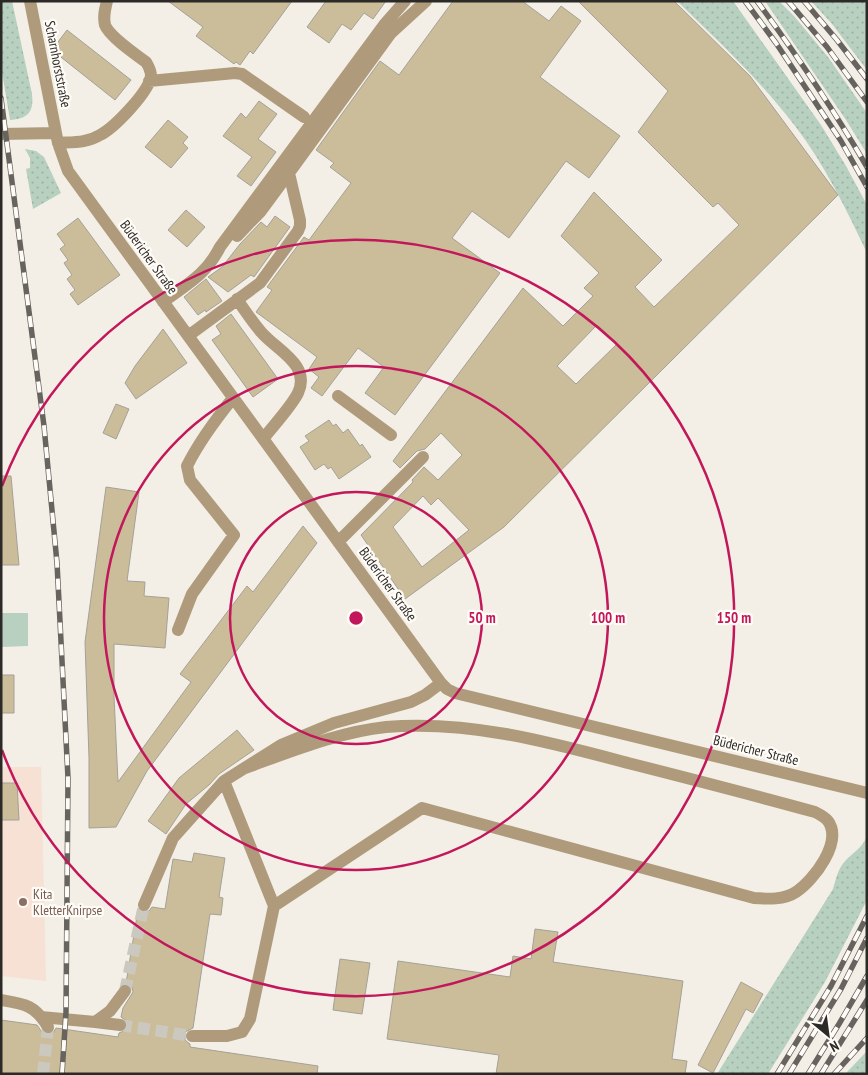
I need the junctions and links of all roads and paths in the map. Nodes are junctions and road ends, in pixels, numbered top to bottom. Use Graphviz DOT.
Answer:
graph roads {
  1 [pos="30,1"];
  2 [pos="106,1"];
  3 [pos="405,1"];
  4 [pos="426,1"];
  5 [pos="150,81"];
  6 [pos="304,117"];
  7 [pos="1,134"];
  8 [pos="57,138"];
  9 [pos="289,173"];
  10 [pos="212,263"];
  11 [pos="237,299"];
  12 [pos="163,302"];
  13 [pos="188,336"];
  14 [pos="338,396"];
  15 [pos="233,398"];
  16 [pos="391,435"];
  17 [pos="264,439"];
  18 [pos="423,457"];
  19 [pos="338,542"];
  20 [pos="178,630"];
  21 [pos="441,683"];
  22 [pos="245,768"];
  23 [pos="224,781"];
  24 [pos="867,793"];
  25 [pos="144,905"];
  26 [pos="274,906"];
  27 [pos="125,991"];
  28 [pos="1,1000"];
  29 [pos="95,1022"];
  30 [pos="120,1025"];
  31 [pos="192,1036"];
  1 -- 8 [label="street, Scharnhorststraße"];
  2 -- 5 [label="street"];
  3 -- 10 [label="street"];
  4 -- 9 [label="street"];
  5 -- 6 [label="street"];
  5 -- 8 [label="street"];
  7 -- 8 [label="street"];
  8 -- 12 [label="street, Büdericher Straße"];
  9 -- 10 [label="street"];
  9 -- 11 [label="street"];
  10 -- 12 [label="street"];
  11 -- 13 [label="street"];
  11 -- 17 [label="street"];
  12 -- 13 [label="street, Büdericher Straße"];
  13 -- 15 [label="street, Büdericher Straße"];
  14 -- 16 [label="street"];
  15 -- 17 [label="street, Büdericher Straße"];
  15 -- 20 [label="street"];
  17 -- 19 [label="street, Büdericher Straße"];
  18 -- 19 [label="street"];
  19 -- 21 [label="street, Büdericher Straße"];
  21 -- 22 [label="street"];
  21 -- 24 [label="street, Büdericher Straße"];
  22 -- 23 [label="street"];
  22 -- 26 [label="street"];
  23 -- 25 [label="street"];
  23 -- 26 [label="street"];
  26 -- 31 [label="street"];
  27 -- 29 [label="street"];
  28 -- 29 [label="street"];
  29 -- 30 [label="street"];
}
